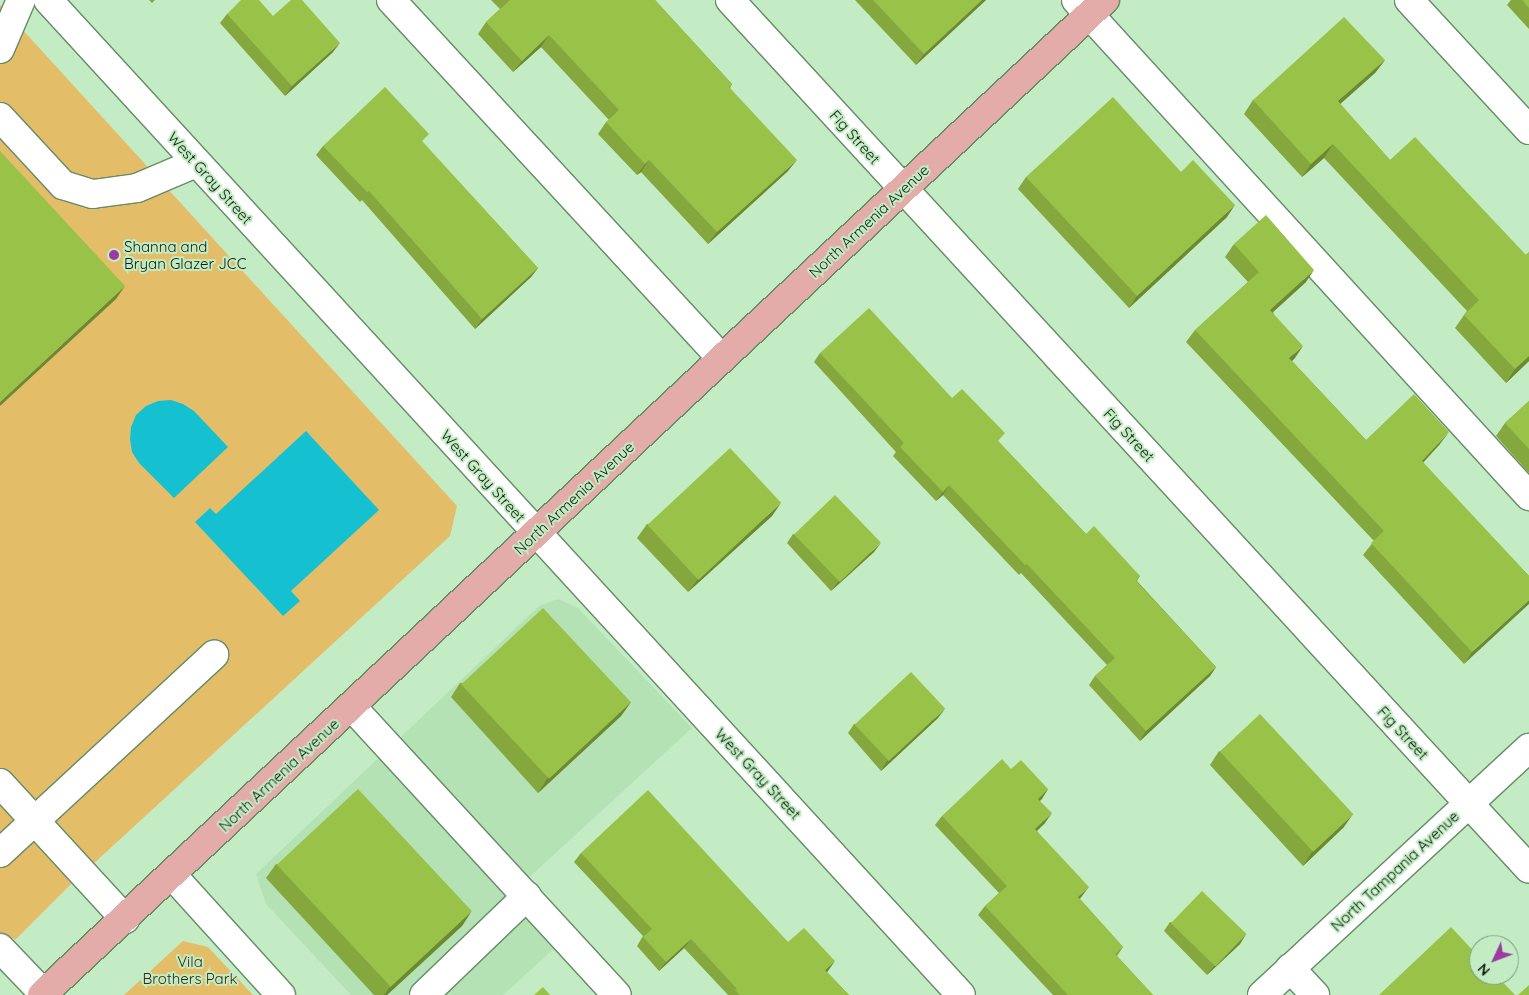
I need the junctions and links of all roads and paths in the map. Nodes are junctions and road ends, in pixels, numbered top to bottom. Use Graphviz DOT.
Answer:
graph roads {
  1 [pos="21,0"];
  2 [pos="48,0"];
  3 [pos="391,0"];
  4 [pos="730,0"];
  5 [pos="1409,0"];
  6 [pos="1090,5"];
  7 [pos="0,49"];
  8 [pos="0,117"];
  9 [pos="1529,130"];
  10 [pos="196,163"];
  11 [pos="902,189"];
  12 [pos="722,360"];
  13 [pos="1529,496"];
  14 [pos="536,534"];
  15 [pos="214,655"];
  16 [pos="352,707"];
  17 [pos="1529,748"];
  18 [pos="0,783"];
  19 [pos="1468,804"];
  20 [pos="34,821"];
  21 [pos="0,853"];
  22 [pos="1529,870"];
  23 [pos="172,875"];
  24 [pos="526,896"];
  25 [pos="125,919"];
  26 [pos="0,948"];
  27 [pos="1290,968"];
  28 [pos="42,994"];
  29 [pos="281,995"];
  30 [pos="424,995"];
  31 [pos="617,995"];
  32 [pos="961,995"];
  33 [pos="1262,995"];
  34 [pos="1315,995"];
  1 -- 7 [label="street"];
  2 -- 10 [label="street, West Gray Street"];
  3 -- 12 [label="street"];
  4 -- 11 [label="street, Fig Street"];
  5 -- 9 [label="street"];
  6 -- 11 [label="main road, North Armenia Avenue"];
  6 -- 13 [label="street"];
  8 -- 10 [label="street"];
  10 -- 14 [label="street, West Gray Street"];
  11 -- 12 [label="main road, North Armenia Avenue"];
  11 -- 19 [label="street, Fig Street"];
  12 -- 14 [label="main road, North Armenia Avenue"];
  14 -- 16 [label="main road, North Armenia Avenue"];
  14 -- 32 [label="street, West Gray Street"];
  15 -- 20 [label="street"];
  16 -- 23 [label="main road, North Armenia Avenue"];
  16 -- 24 [label="street"];
  17 -- 19 [label="street, North Tampania Avenue"];
  18 -- 20 [label="street"];
  19 -- 22 [label="street, Fig Street"];
  19 -- 27 [label="street, North Tampania Avenue"];
  20 -- 21 [label="street"];
  20 -- 25 [label="street"];
  23 -- 25 [label="main road, North Armenia Avenue"];
  23 -- 29 [label="street"];
  24 -- 30 [label="street"];
  24 -- 31 [label="street"];
  25 -- 28 [label="main road, North Armenia Avenue"];
  26 -- 28 [label="street"];
  27 -- 33 [label="street, North Tampania Avenue"];
  27 -- 34 [label="street"];
}
